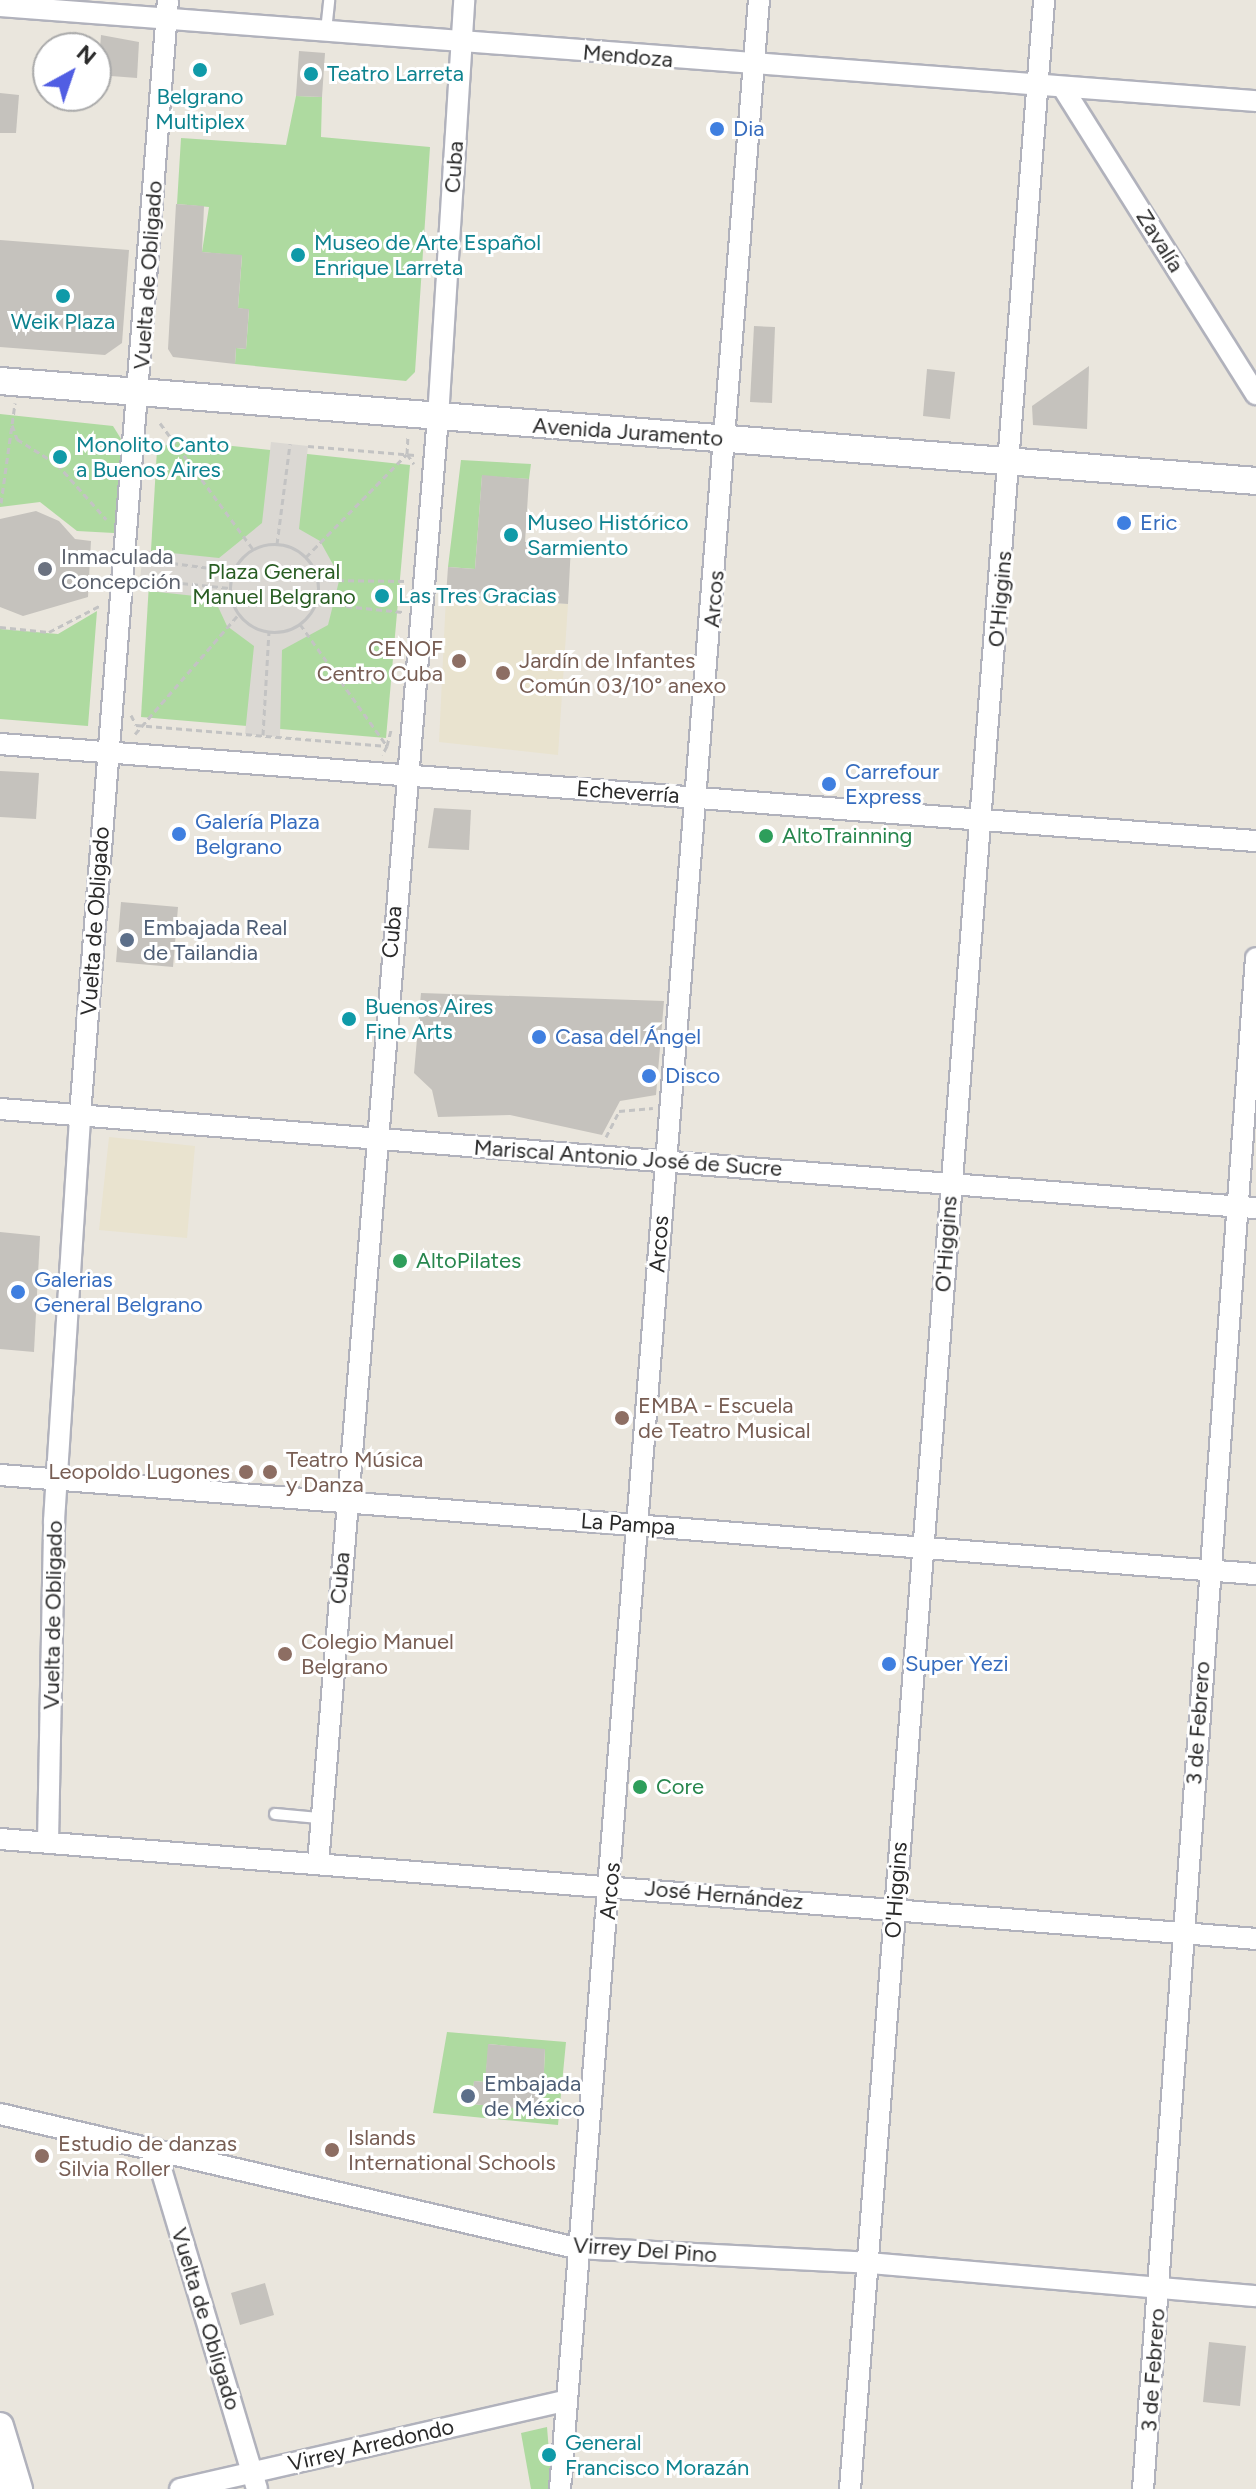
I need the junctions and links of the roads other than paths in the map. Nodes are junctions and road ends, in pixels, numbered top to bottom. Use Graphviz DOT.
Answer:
graph roads {
  1 [pos="329,0"];
  2 [pos="464,0"];
  3 [pos="759,0"];
  4 [pos="1044,0"];
  5 [pos="0,6"];
  6 [pos="168,8"];
  7 [pos="326,31"];
  8 [pos="461,42"];
  9 [pos="755,66"];
  10 [pos="1038,86"];
  11 [pos="1063,88"];
  12 [pos="1256,101"];
  13 [pos="9,382"];
  14 [pos="140,394"];
  15 [pos="1256,394"];
  16 [pos="438,418"];
  17 [pos="729,440"];
  18 [pos="1011,462"];
  19 [pos="1256,481"];
  20 [pos="0,744"];
  21 [pos="107,753"];
  22 [pos="404,775"];
  23 [pos="696,797"];
  24 [pos="981,821"];
  25 [pos="1256,841"];
  26 [pos="1256,958"];
  27 [pos="0,1109"];
  28 [pos="80,1115"];
  29 [pos="375,1138"];
  30 [pos="665,1162"];
  31 [pos="951,1181"];
  32 [pos="1246,1207"];
  33 [pos="0,1475"];
  34 [pos="56,1479"];
  35 [pos="347,1502"];
  36 [pos="637,1524"];
  37 [pos="924,1546"];
  38 [pos="1208,1570"];
  39 [pos="1256,1574"];
  40 [pos="275,1814"];
  41 [pos="319,1818"];
  42 [pos="0,1839"];
  43 [pos="48,1843"];
  44 [pos="318,1864"];
  45 [pos="611,1886"];
  46 [pos="894,1909"];
  47 [pos="1185,1933"];
  48 [pos="1256,1939"];
  49 [pos="0,2114"];
  50 [pos="155,2149"];
  51 [pos="576,2248"];
  52 [pos="869,2263"];
  53 [pos="1159,2288"];
  54 [pos="1256,2296"];
  55 [pos="563,2401"];
  56 [pos="0,2426"];
  57 [pos="0,2473"];
  58 [pos="254,2480"];
  59 [pos="5,2489"];
  60 [pos="19,2489"];
  61 [pos="180,2489"];
  62 [pos="560,2489"];
  63 [pos="850,2489"];
  64 [pos="1143,2489"];
  1 -- 7 [label="lane"];
  2 -- 8 [label="street, Cuba"];
  3 -- 9 [label="street, Arcos"];
  4 -- 10 [label="street, O'Higgins"];
  5 -- 6 [label="street, Mendoza"];
  6 -- 7 [label="street, Mendoza"];
  6 -- 14 [label="street, Vuelta de Obligado"];
  7 -- 8 [label="street, Mendoza"];
  8 -- 9 [label="street, Mendoza"];
  8 -- 16 [label="street, Cuba"];
  9 -- 10 [label="street, Mendoza"];
  9 -- 17 [label="street, Arcos"];
  10 -- 11 [label="street, Mendoza"];
  10 -- 18 [label="street, O'Higgins"];
  11 -- 12 [label="street, Mendoza"];
  11 -- 15 [label="street, Zavalía"];
  13 -- 14 [label="main road, Avenida Juramento"];
  14 -- 16 [label="main road, Avenida Juramento"];
  14 -- 21 [label="street, Vuelta de Obligado"];
  16 -- 17 [label="main road, Avenida Juramento"];
  16 -- 22 [label="street, Cuba"];
  17 -- 18 [label="main road, Avenida Juramento"];
  17 -- 23 [label="street, Arcos"];
  18 -- 19 [label="main road, Avenida Juramento"];
  18 -- 24 [label="street, O'Higgins"];
  20 -- 21 [label="street, Echeverría"];
  21 -- 22 [label="street, Echeverría"];
  21 -- 28 [label="street, Vuelta de Obligado"];
  22 -- 23 [label="street, Echeverría"];
  22 -- 29 [label="street, Cuba"];
  23 -- 24 [label="street, Echeverría"];
  23 -- 30 [label="street, Arcos"];
  24 -- 25 [label="street, Echeverría"];
  24 -- 31 [label="street, O'Higgins"];
  26 -- 32 [label="street, 3 de Febrero"];
  27 -- 28 [label="street, Mariscal Antonio José de Sucre"];
  28 -- 29 [label="street, Mariscal Antonio José de Sucre"];
  28 -- 34 [label="street, Vuelta de Obligado"];
  29 -- 30 [label="street, Mariscal Antonio José de Sucre"];
  29 -- 35 [label="street, Cuba"];
  30 -- 31 [label="street, Mariscal Antonio José de Sucre"];
  30 -- 36 [label="street, Arcos"];
  31 -- 32 [label="street, Mariscal Antonio José de Sucre"];
  31 -- 37 [label="street, O'Higgins"];
  32 -- 38 [label="street, 3 de Febrero"];
  33 -- 34 [label="street, La Pampa"];
  34 -- 35 [label="street, La Pampa"];
  34 -- 43 [label="street, Vuelta de Obligado"];
  35 -- 36 [label="street, La Pampa"];
  35 -- 41 [label="street, Cuba"];
  36 -- 37 [label="street, La Pampa"];
  36 -- 45 [label="street, Arcos"];
  37 -- 38 [label="street, La Pampa"];
  37 -- 46 [label="street, O'Higgins"];
  38 -- 39 [label="street, La Pampa"];
  38 -- 47 [label="street, 3 de Febrero"];
  40 -- 41 [label="lane"];
  41 -- 44 [label="street, Cuba"];
  42 -- 43 [label="street, José Hernández"];
  43 -- 44 [label="street, José Hernández"];
  44 -- 45 [label="street, José Hernández"];
  45 -- 46 [label="street, José Hernández"];
  45 -- 51 [label="street, Arcos"];
  46 -- 47 [label="street, José Hernández"];
  46 -- 52 [label="street, O'Higgins"];
  47 -- 48 [label="street, José Hernández"];
  47 -- 53 [label="street, 3 de Febrero"];
  49 -- 50 [label="street, Virrey Del Pino"];
  50 -- 51 [label="street, Virrey Del Pino"];
  50 -- 58 [label="street, Vuelta de Obligado"];
  51 -- 52 [label="street, Virrey Del Pino"];
  51 -- 55 [label="street, Arcos"];
  52 -- 53 [label="street, Virrey Del Pino"];
  52 -- 63 [label="street, O'Higgins"];
  53 -- 54 [label="street, Virrey Del Pino"];
  53 -- 64 [label="street, 3 de Febrero"];
  55 -- 58 [label="street, Virrey Arredondo"];
  55 -- 62 [label="street, Arcos"];
  56 -- 60 [label="main road"];
  57 -- 59 [label="lane"];
  58 -- 61 [label="street, Virrey Arredondo"];
}
